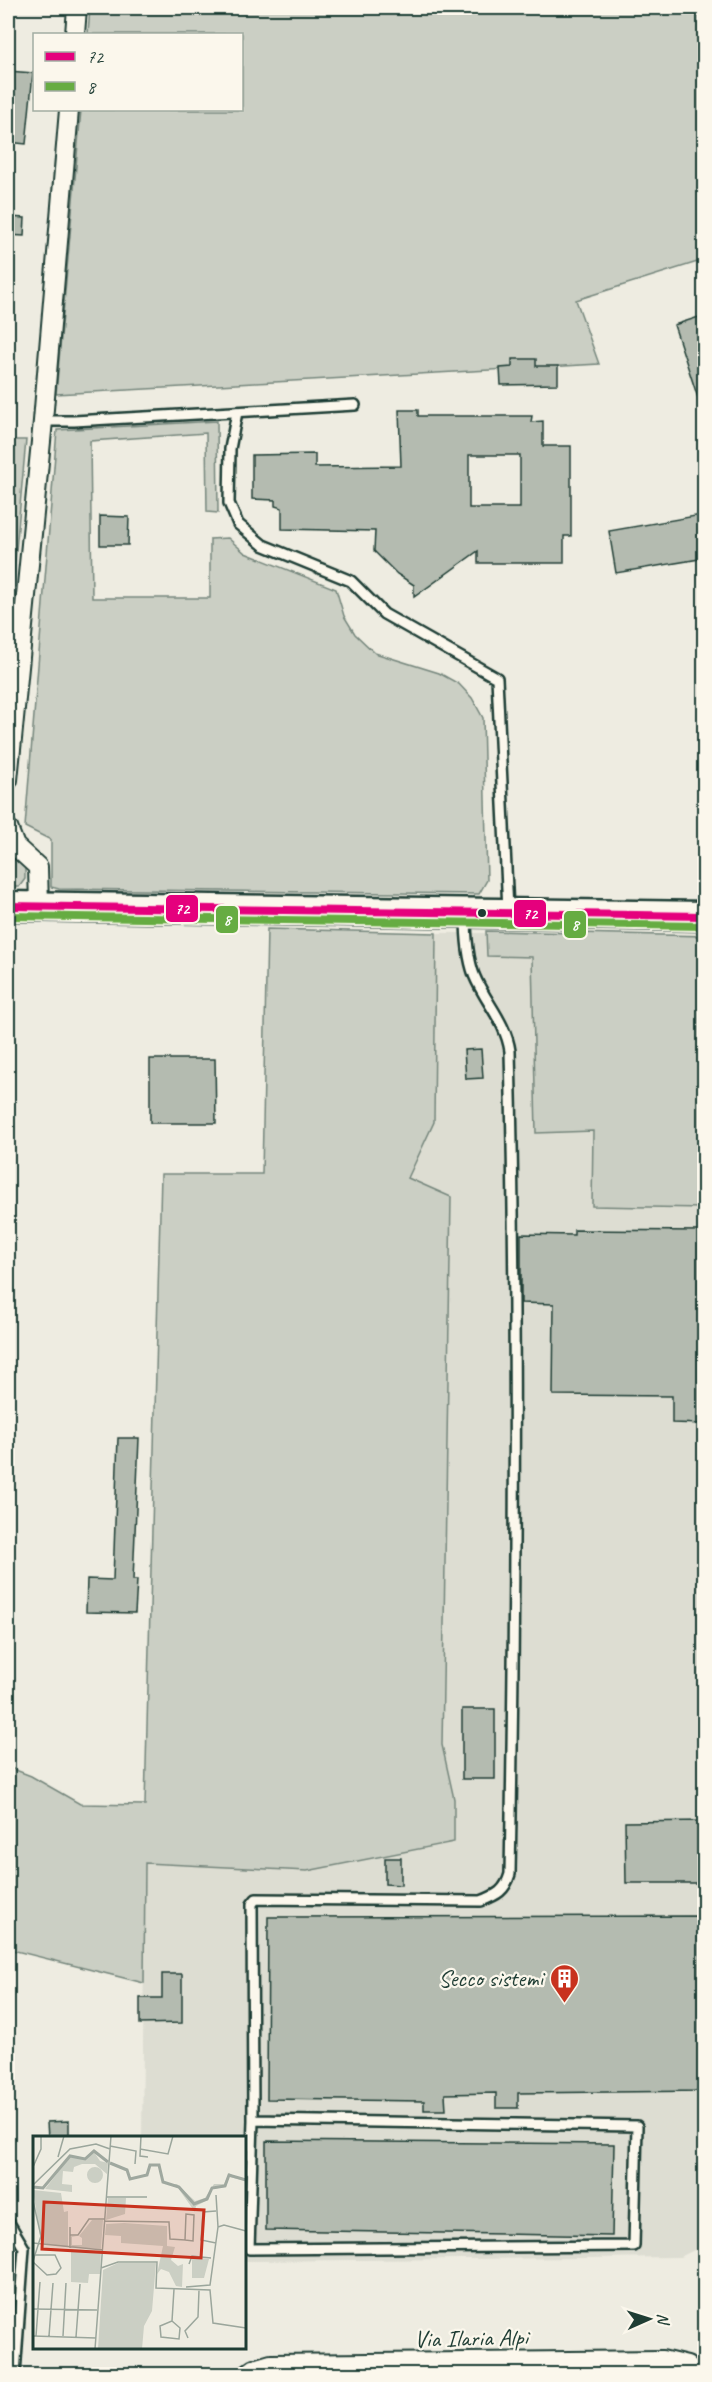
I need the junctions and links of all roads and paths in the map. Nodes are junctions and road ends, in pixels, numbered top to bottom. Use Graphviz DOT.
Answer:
graph roads {
  1 [pos="77,8"];
  2 [pos="75,33"];
  3 [pos="69,111"];
  4 [pos="355,405"];
  5 [pos="237,412"];
  6 [pos="43,421"];
  7 [pos="8,780"];
  8 [pos="8,828"];
  9 [pos="8,906"];
  10 [pos="39,906"];
  11 [pos="466,912"];
  12 [pos="508,912"];
  13 [pos="705,916"];
  14 [pos="253,2120"];
  15 [pos="8,2221"];
  16 [pos="15,2374"];
  17 [pos="247,2374"];
  18 [pos="695,2374"];
  1 -- 2 [label="street"];
  3 -- 6 [label="street"];
  4 -- 5 [label="lane"];
  5 -- 6 [label="lane"];
  5 -- 12 [label="lane"];
  6 -- 7 [label="street"];
  8 -- 10 [label="street"];
  9 -- 10 [label="main road"];
  10 -- 11 [label="main road"];
  11 -- 12 [label="main road"];
  11 -- 14 [label="lane"];
  12 -- 13 [label="main road"];
  14 -- 14 [label="lane"];
  15 -- 16 [label="lane"];
  17 -- 18 [label="street, Via Ilaria Alpi"];
}
